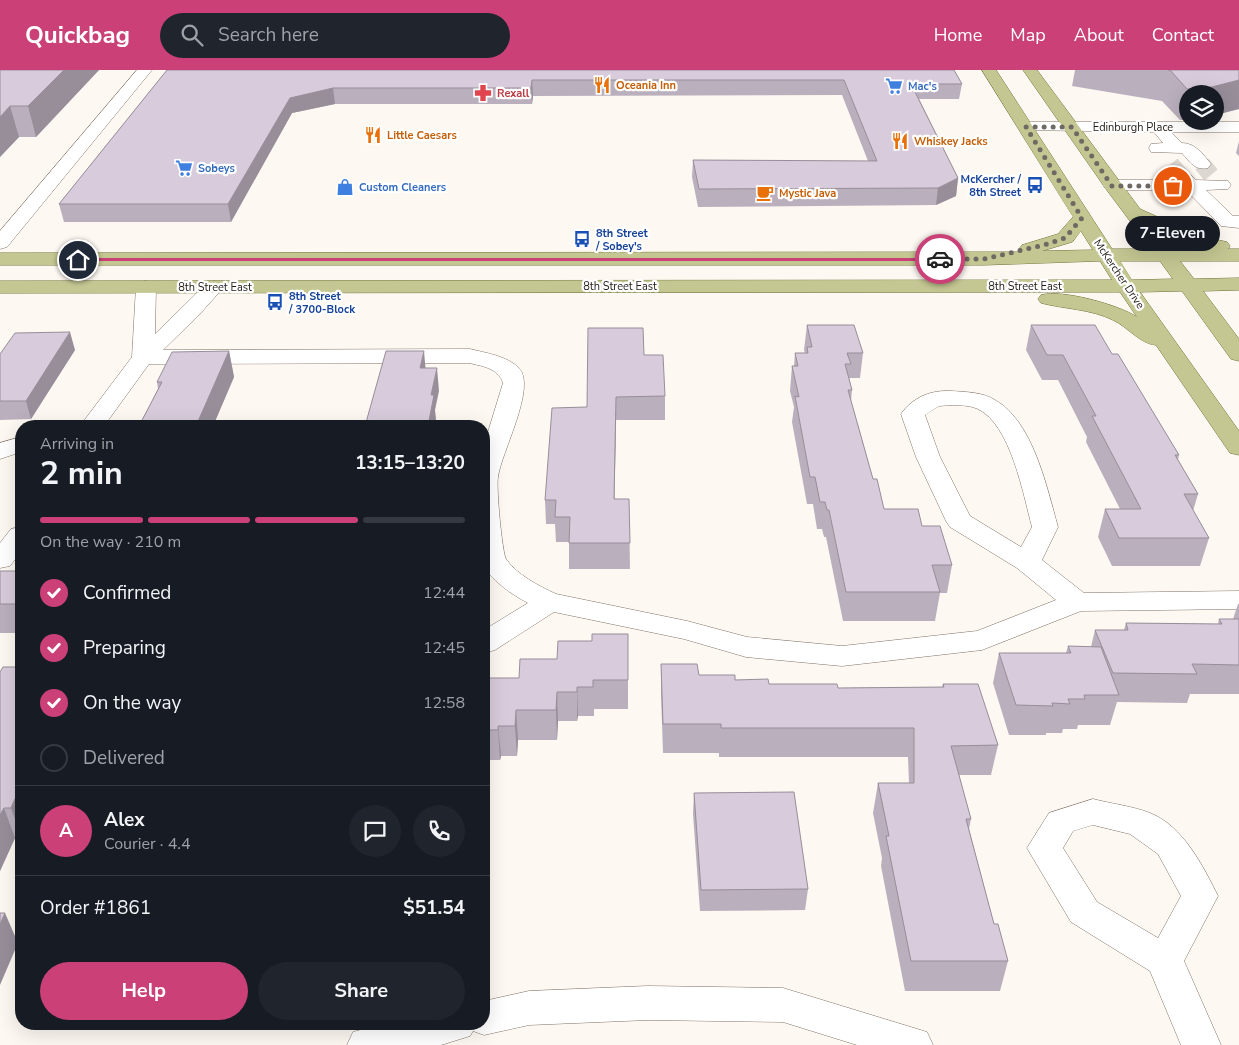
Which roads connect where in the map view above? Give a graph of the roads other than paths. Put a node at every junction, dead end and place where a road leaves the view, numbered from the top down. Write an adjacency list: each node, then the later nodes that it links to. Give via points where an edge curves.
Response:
1 (145, 70): 13 (street)
2 (989, 70): 4 (main road, McKercher Drive)
3 (1030, 70): 5 (main road)
4 (1026, 127): 5 (street, Edinburgh Place); 11 (main road, McKercher Drive)
5 (1072, 127): 6 (street, Edinburgh Place); 9 (main road)
6 (1158, 127): 7 (street, Edinburgh Place); 8 (street)
7 (1239, 127)
8 (1180, 168): 8 (street, via 1222,186 1187,148); 9 (street); 12 (street, via 1228,222)
9 (1112, 186): 10 (main road)
10 (1133, 212): 14 (main road, via 1194,240); 15 (main road)
11 (1082, 218): 17 (main road, McKercher Drive); 18 (main road, via 1065,238)
12 (1239, 222)
13 (0, 243)
14 (1239, 248)
15 (1166, 255): 16 (main road, 8th Street East); 17 (main road, 8th Street East); 21 (main road)
16 (1239, 255)
17 (1107, 256): 18 (main road, 8th Street East); 24 (main road, McKercher Drive)
18 (984, 259): 19 (main road, 8th Street East)
19 (0, 260)
20 (1239, 284): 21 (main road, 8th Street East)
21 (1189, 285): 24 (main road, 8th Street East); 28 (main road)
22 (0, 286): 25 (main road, 8th Street East)
23 (879, 286): 24 (main road, 8th Street East); 26 (main road, 8th Street East); 27 (main road, via 1065,300 1120,315)
24 (1126, 286): 27 (main road, McKercher Drive)
25 (146, 287): 26 (main road, 8th Street East); 29 (street)
26 (214, 287): 29 (street)
27 (1172, 350): 32 (main road, McKercher Drive)
28 (1239, 354)
29 (143, 357): 30 (street); 34 (street, via 425,355 470,356 498,364 512,373 514,383)
30 (96, 420)
31 (15, 446): 33 (street)
32 (1239, 448)
33 (0, 452)
34 (490, 462)
35 (15, 542): 37 (street)
36 (490, 555): 40 (street, via 500,570 527,591)
37 (0, 560)
38 (1027, 562): 38 (street, via 1045,527 1016,438 1004,419 986,403 943,398 925,402 913,414 928,457 959,521); 41 (street)
39 (1239, 600): 41 (street)
40 (549, 602): 41 (street, via 687,630 746,647 842,656 982,640); 42 (street)
41 (1077, 602)
42 (490, 639)
43 (1165, 961): 48 (street)
44 (490, 1017): 47 (street, via 529,1008 648,1003 783,1005)
45 (431, 1030): 46 (street)
46 (368, 1045)
47 (913, 1045)
48 (1201, 1045)

